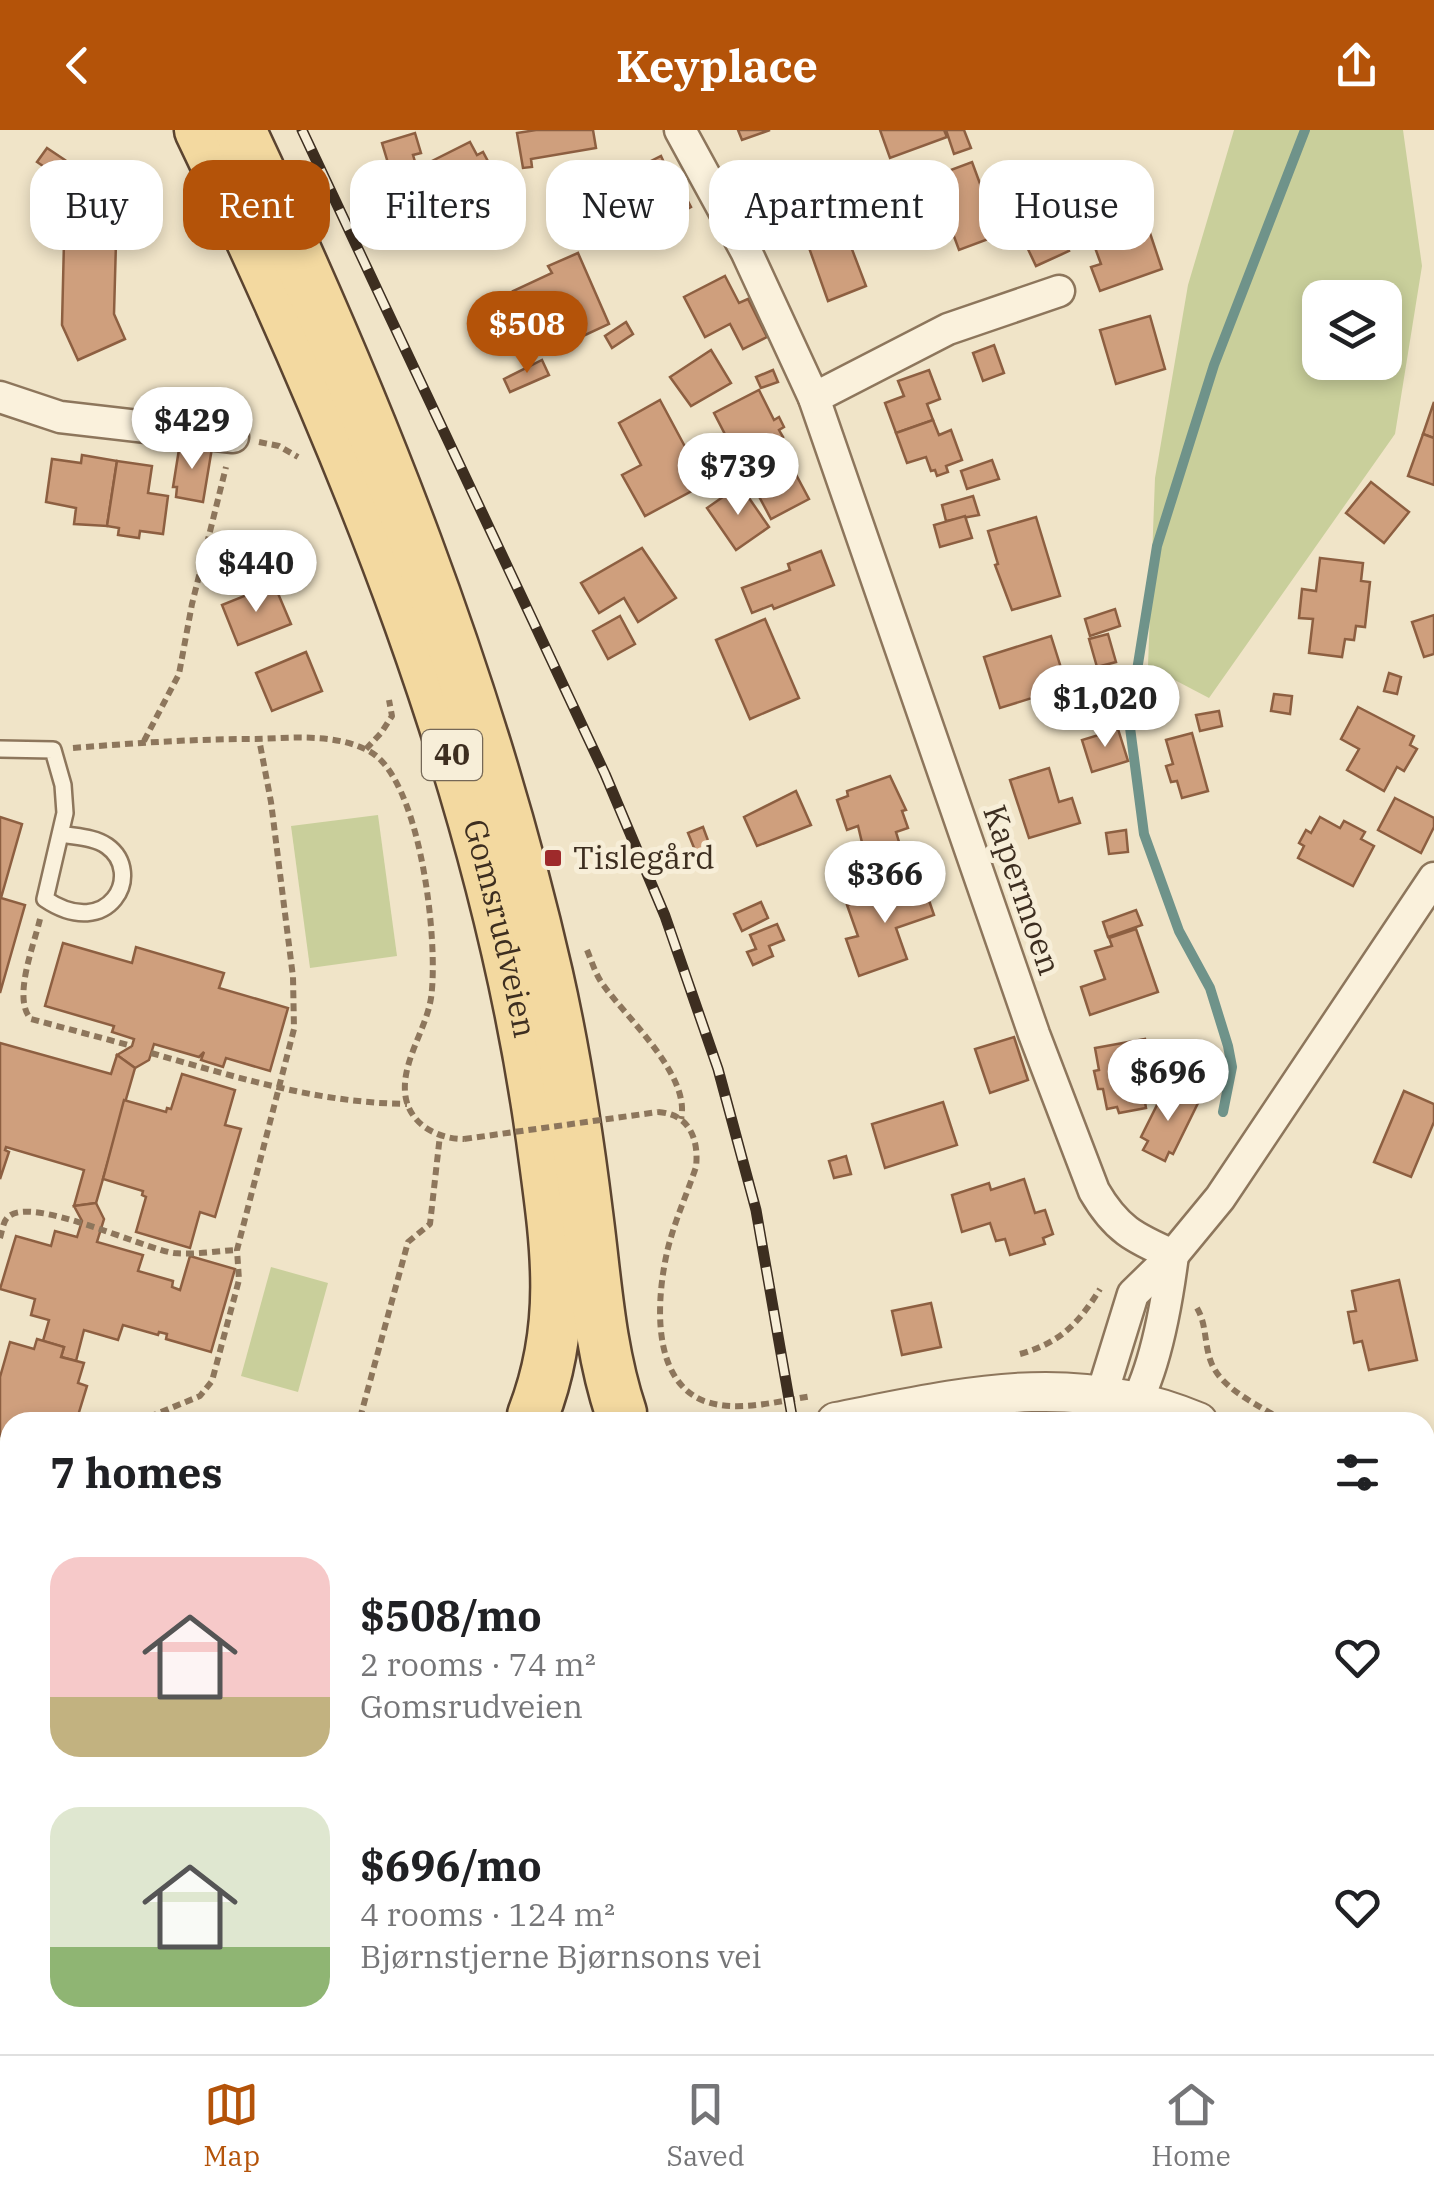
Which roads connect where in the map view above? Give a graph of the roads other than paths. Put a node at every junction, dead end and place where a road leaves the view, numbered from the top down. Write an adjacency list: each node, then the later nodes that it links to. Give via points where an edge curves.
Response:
1 (200, 130): 14 (main road, Gomsrudveien / 40, via 372,525 481,852 527,1051 557,1264 555,1342)
2 (240, 130): 17 (main road, Gomsrudveien / 40, via 383,458 489,752 562,1044 600,1333)
3 (680, 130): 6 (street, Kapermoen)
4 (1059, 292): 6 (street, via 948,330)
5 (0, 396): 7 (street, via 60,418)
6 (814, 398): 11 (street, Kapermoen, via 1078,1154 1114,1222)
7 (233, 437)
8 (0, 749): 9 (lane, via 53,750 65,798)
9 (60, 834): 9 (lane, via 112,849 120,864 111,904 78,914 44,898)
10 (1434, 878): 11 (street, via 1220,1198)
11 (1173, 1255): 13 (street, via 1133,1294)
12 (828, 1408): 13 (street, via 1071,1390)
13 (1117, 1410)
14 (530, 1412)
15 (541, 1412): 16 (main road, 40, via 586,1402)
16 (612, 1412)
17 (626, 1412)

